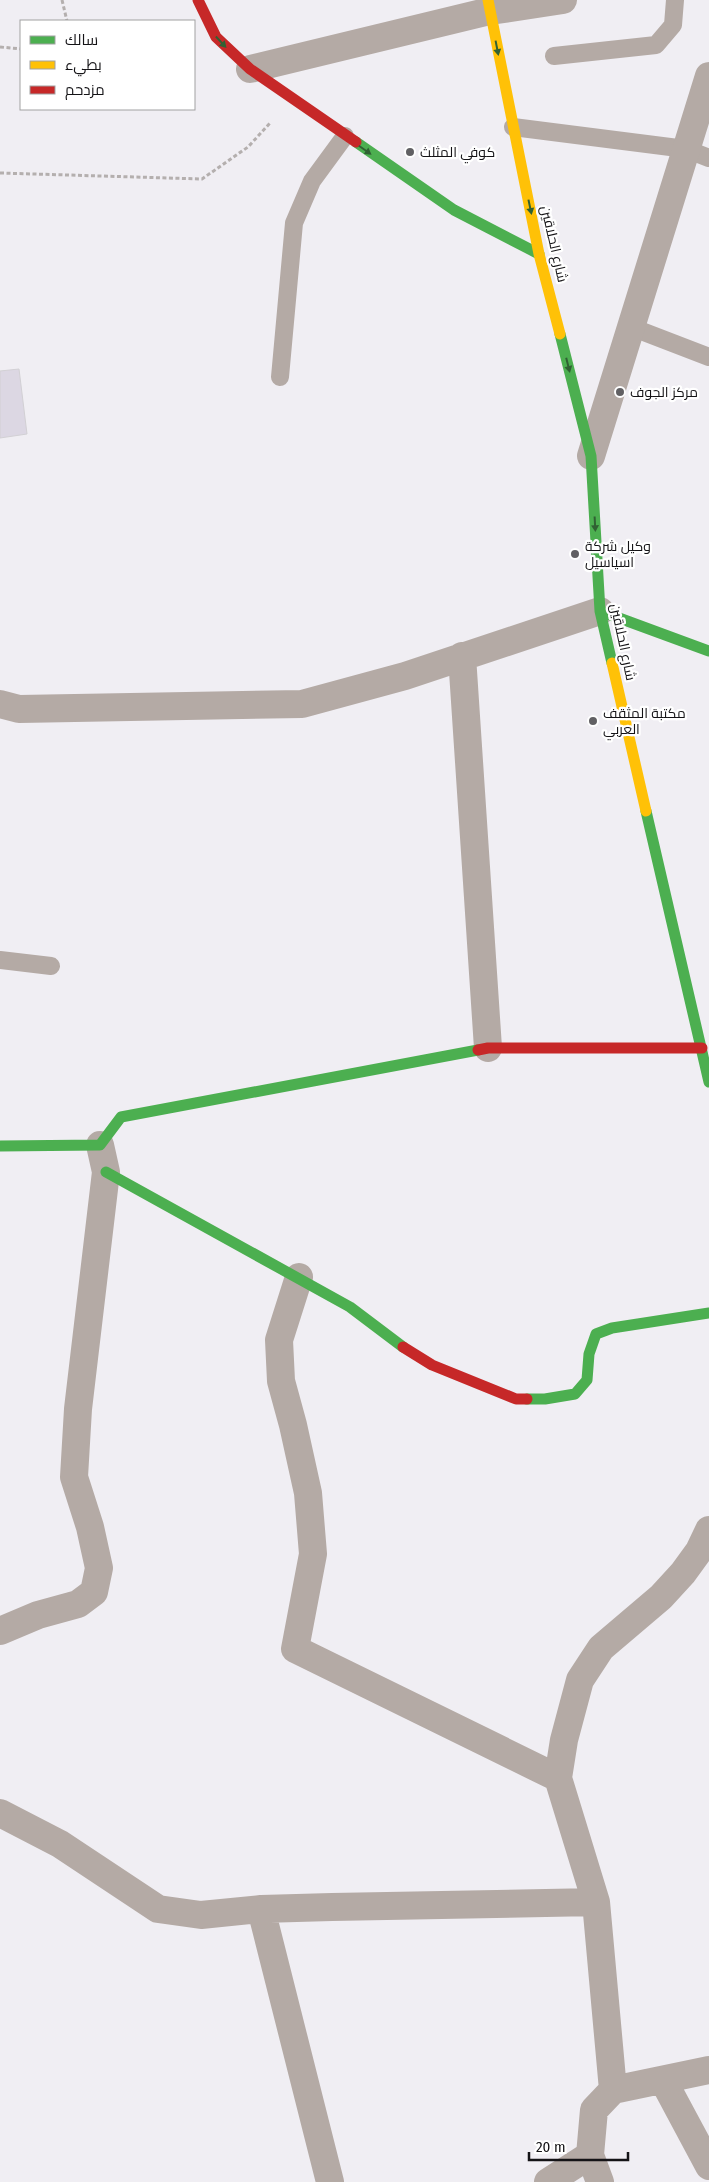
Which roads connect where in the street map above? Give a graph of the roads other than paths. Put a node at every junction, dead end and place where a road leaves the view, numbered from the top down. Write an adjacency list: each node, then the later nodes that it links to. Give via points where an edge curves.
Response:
1 (198, 0): 6 (street, one-way to 6, via 216,37)
2 (563, 0): 4 (street)
3 (675, 0): 5 (lane, via 673,25 656,46)
4 (489, 5): 6 (street); 8 (street, شارع الحلاقين, one-way to 8)
5 (554, 56)
6 (250, 69): 9 (street)
7 (709, 76): 10 (street)
8 (513, 127): 10 (lane); 11 (street, شارع الحلاقين, one-way to 11)
9 (345, 136): 11 (street, one-way to 11, via 454,210); 14 (lane, via 312,181 294,223)
10 (698, 154): 12 (street)
11 (539, 254): 15 (street, شارع الحلاقين, one-way to 15)
12 (631, 327): 13 (lane); 15 (street)
13 (709, 357)
14 (280, 377)
15 (591, 456): 16 (street, شارع الحلاقين, one-way to 16)
16 (600, 610): 17 (street); 18 (street); 23 (street, شارع الحلاقين)
17 (709, 651)
18 (462, 656): 19 (street, via 302,704 19,709); 22 (street)
19 (0, 704)
20 (0, 960): 21 (lane)
21 (51, 966)
22 (488, 1048): 23 (street); 25 (street, via 121,1117)
23 (702, 1048): 24 (street, شارع الحلاقين)
24 (709, 1082)
25 (100, 1145): 26 (street); 27 (street)
26 (0, 1146)
27 (106, 1172): 28 (street); 31 (street, via 78,1409 74,1477 99,1568 94,1592 78,1604)
28 (299, 1277): 29 (street, via 350,1307 432,1365 516,1399 575,1394 587,1380 589,1354 596,1334 612,1328); 32 (street, via 279,1340 281,1381 308,1493 313,1554 295,1649)
29 (709, 1312)
30 (709, 1530): 32 (street, via 700,1551 683,1573 661,1597 602,1648 580,1680)
31 (0, 1631)
32 (558, 1778): 34 (street)
33 (0, 1813): 35 (street, via 60,1844 158,1909 201,1915)
34 (596, 1902): 35 (street); 38 (street)
35 (261, 1909): 41 (street)
36 (709, 2070): 37 (street)
37 (664, 2080): 38 (street); 40 (street)
38 (613, 2090): 39 (street, via 594,2110)
39 (590, 2155): 42 (street); 43 (street)
40 (709, 2166)
41 (330, 2182)
42 (548, 2182)
43 (600, 2182)

